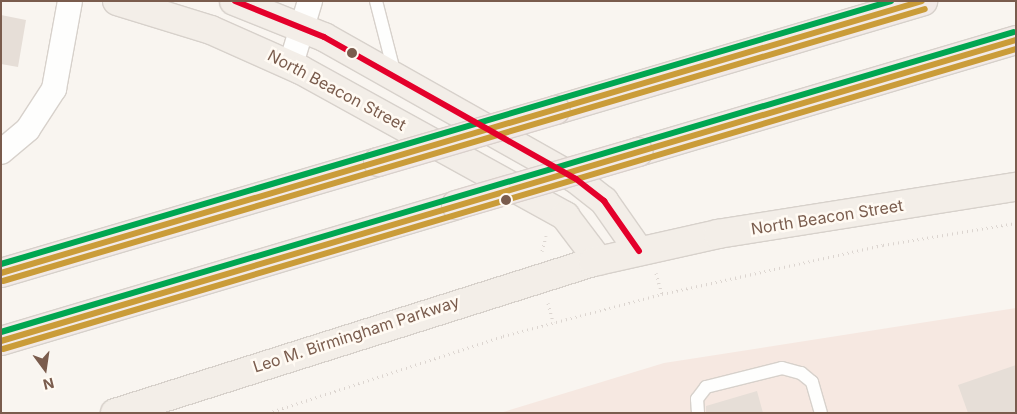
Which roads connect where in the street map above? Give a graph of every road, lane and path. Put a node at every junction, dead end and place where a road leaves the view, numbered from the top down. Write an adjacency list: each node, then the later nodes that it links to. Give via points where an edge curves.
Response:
1 (70, 1): 10 (street, via 54,89 28,129)
2 (117, 1): 8 (main road, North Beacon Street, via 211,30)
3 (234, 1): 6 (main road)
4 (376, 1): 9 (lane)
5 (923, 1): 17 (highway, bridge)
6 (306, 14): 8 (street); 9 (main road)
7 (1016, 40): 21 (highway, bridge)
8 (291, 64): 16 (main road, North Beacon Street, via 565,216)
9 (395, 77): 15 (main road, via 582,182 604,201)
10 (1, 152)
11 (1016, 187): 15 (main road, North Beacon Street)
12 (1016, 223): 18 (path, via 883,245)
13 (544, 230): 14 (path, via 546,243)
14 (536, 255)
15 (647, 258): 16 (main road, North Beacon Street); 18 (path)
16 (599, 261): 22 (main road, Leo M. Birmingham Parkway, via 485,293)
17 (1, 273)
18 (662, 294): 20 (path)
19 (548, 299): 20 (path)
20 (553, 322): 23 (path)
21 (1, 341)
22 (115, 413)
23 (268, 413)
24 (698, 413): 25 (lane, via 696,399 706,387 782,368 801,373 812,382)
25 (821, 413)

